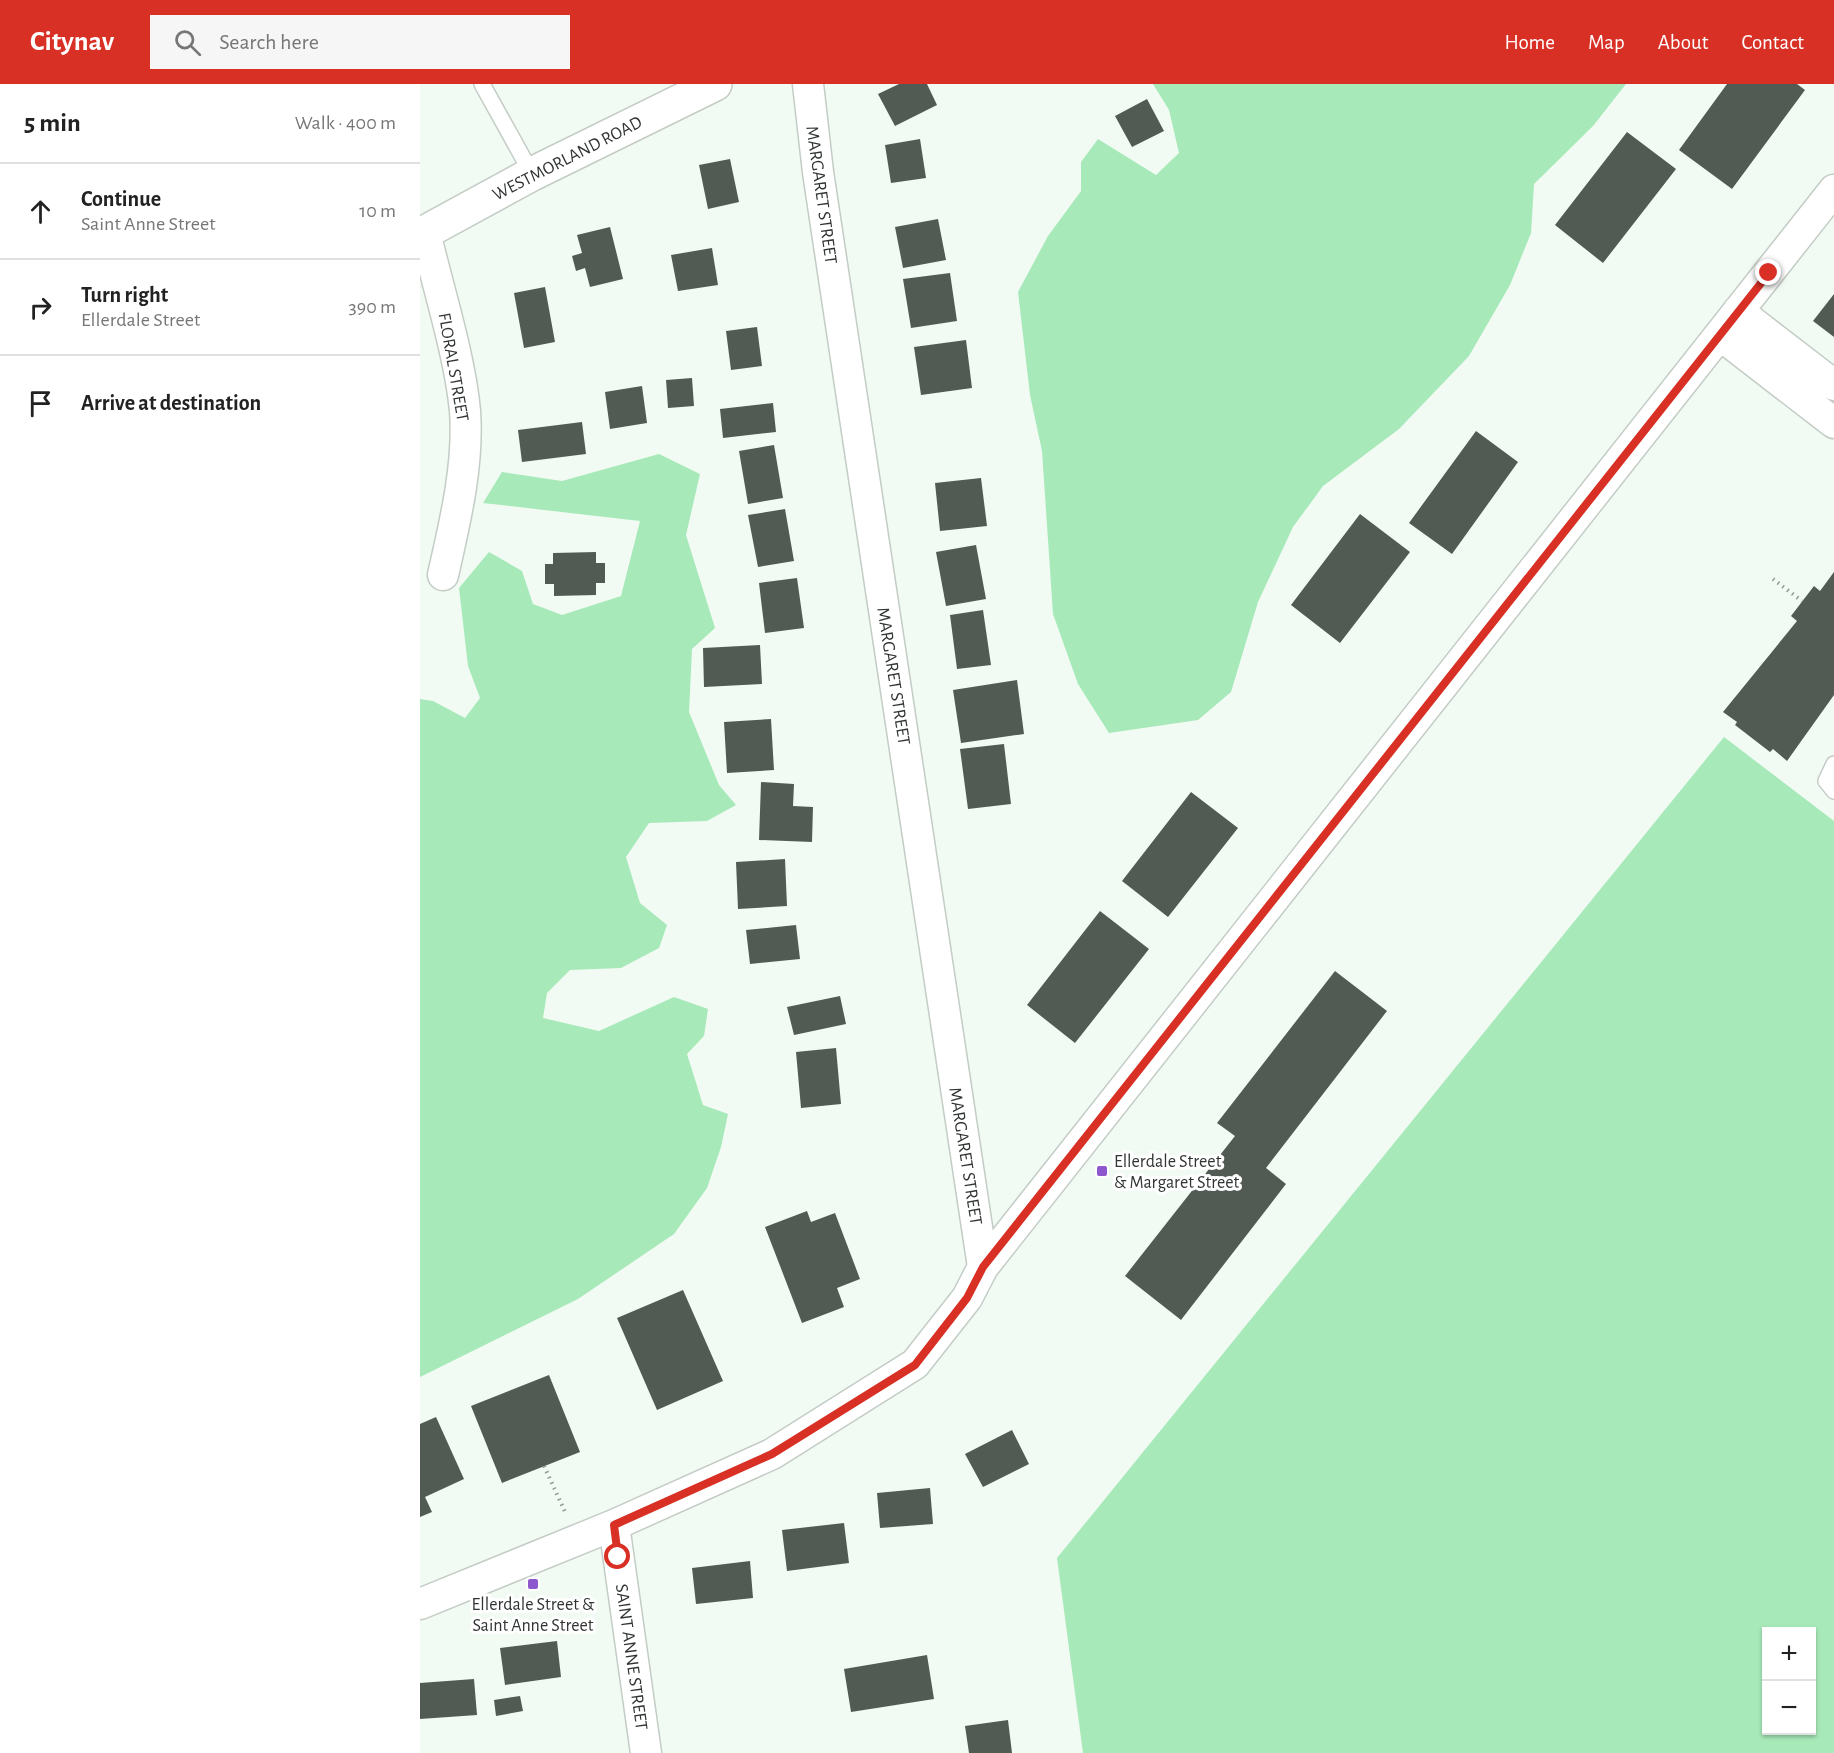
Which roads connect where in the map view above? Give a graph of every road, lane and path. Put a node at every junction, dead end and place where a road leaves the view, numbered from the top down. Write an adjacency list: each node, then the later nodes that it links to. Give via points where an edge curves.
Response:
1 (482, 84): 4 (lane)
2 (715, 84): 4 (street, WESTMORLAND ROAD)
3 (808, 84): 16 (street, MARGARET STREET)
4 (532, 174): 6 (street, WESTMORLAND ROAD)
5 (1834, 190): 7 (street)
6 (423, 234): 11 (street, FLORAL STREET, via 465,412 459,496)
7 (1738, 311): 8 (street); 9 (street)
8 (1720, 335): 10 (street); 16 (street)
9 (1834, 385)
10 (1834, 423)
11 (443, 575)
12 (1773, 579): 13 (path)
13 (1802, 601)
14 (1834, 764): 15 (lane, via 1826,781)
15 (1834, 791)
16 (983, 1267): 18 (street, via 967,1298 915,1365 772,1454)
17 (544, 1466): 19 (path)
18 (614, 1525): 19 (street); 21 (street, SAINT ANNE STREET)
19 (579, 1539): 20 (street)
20 (420, 1604)
21 (646, 1753)

